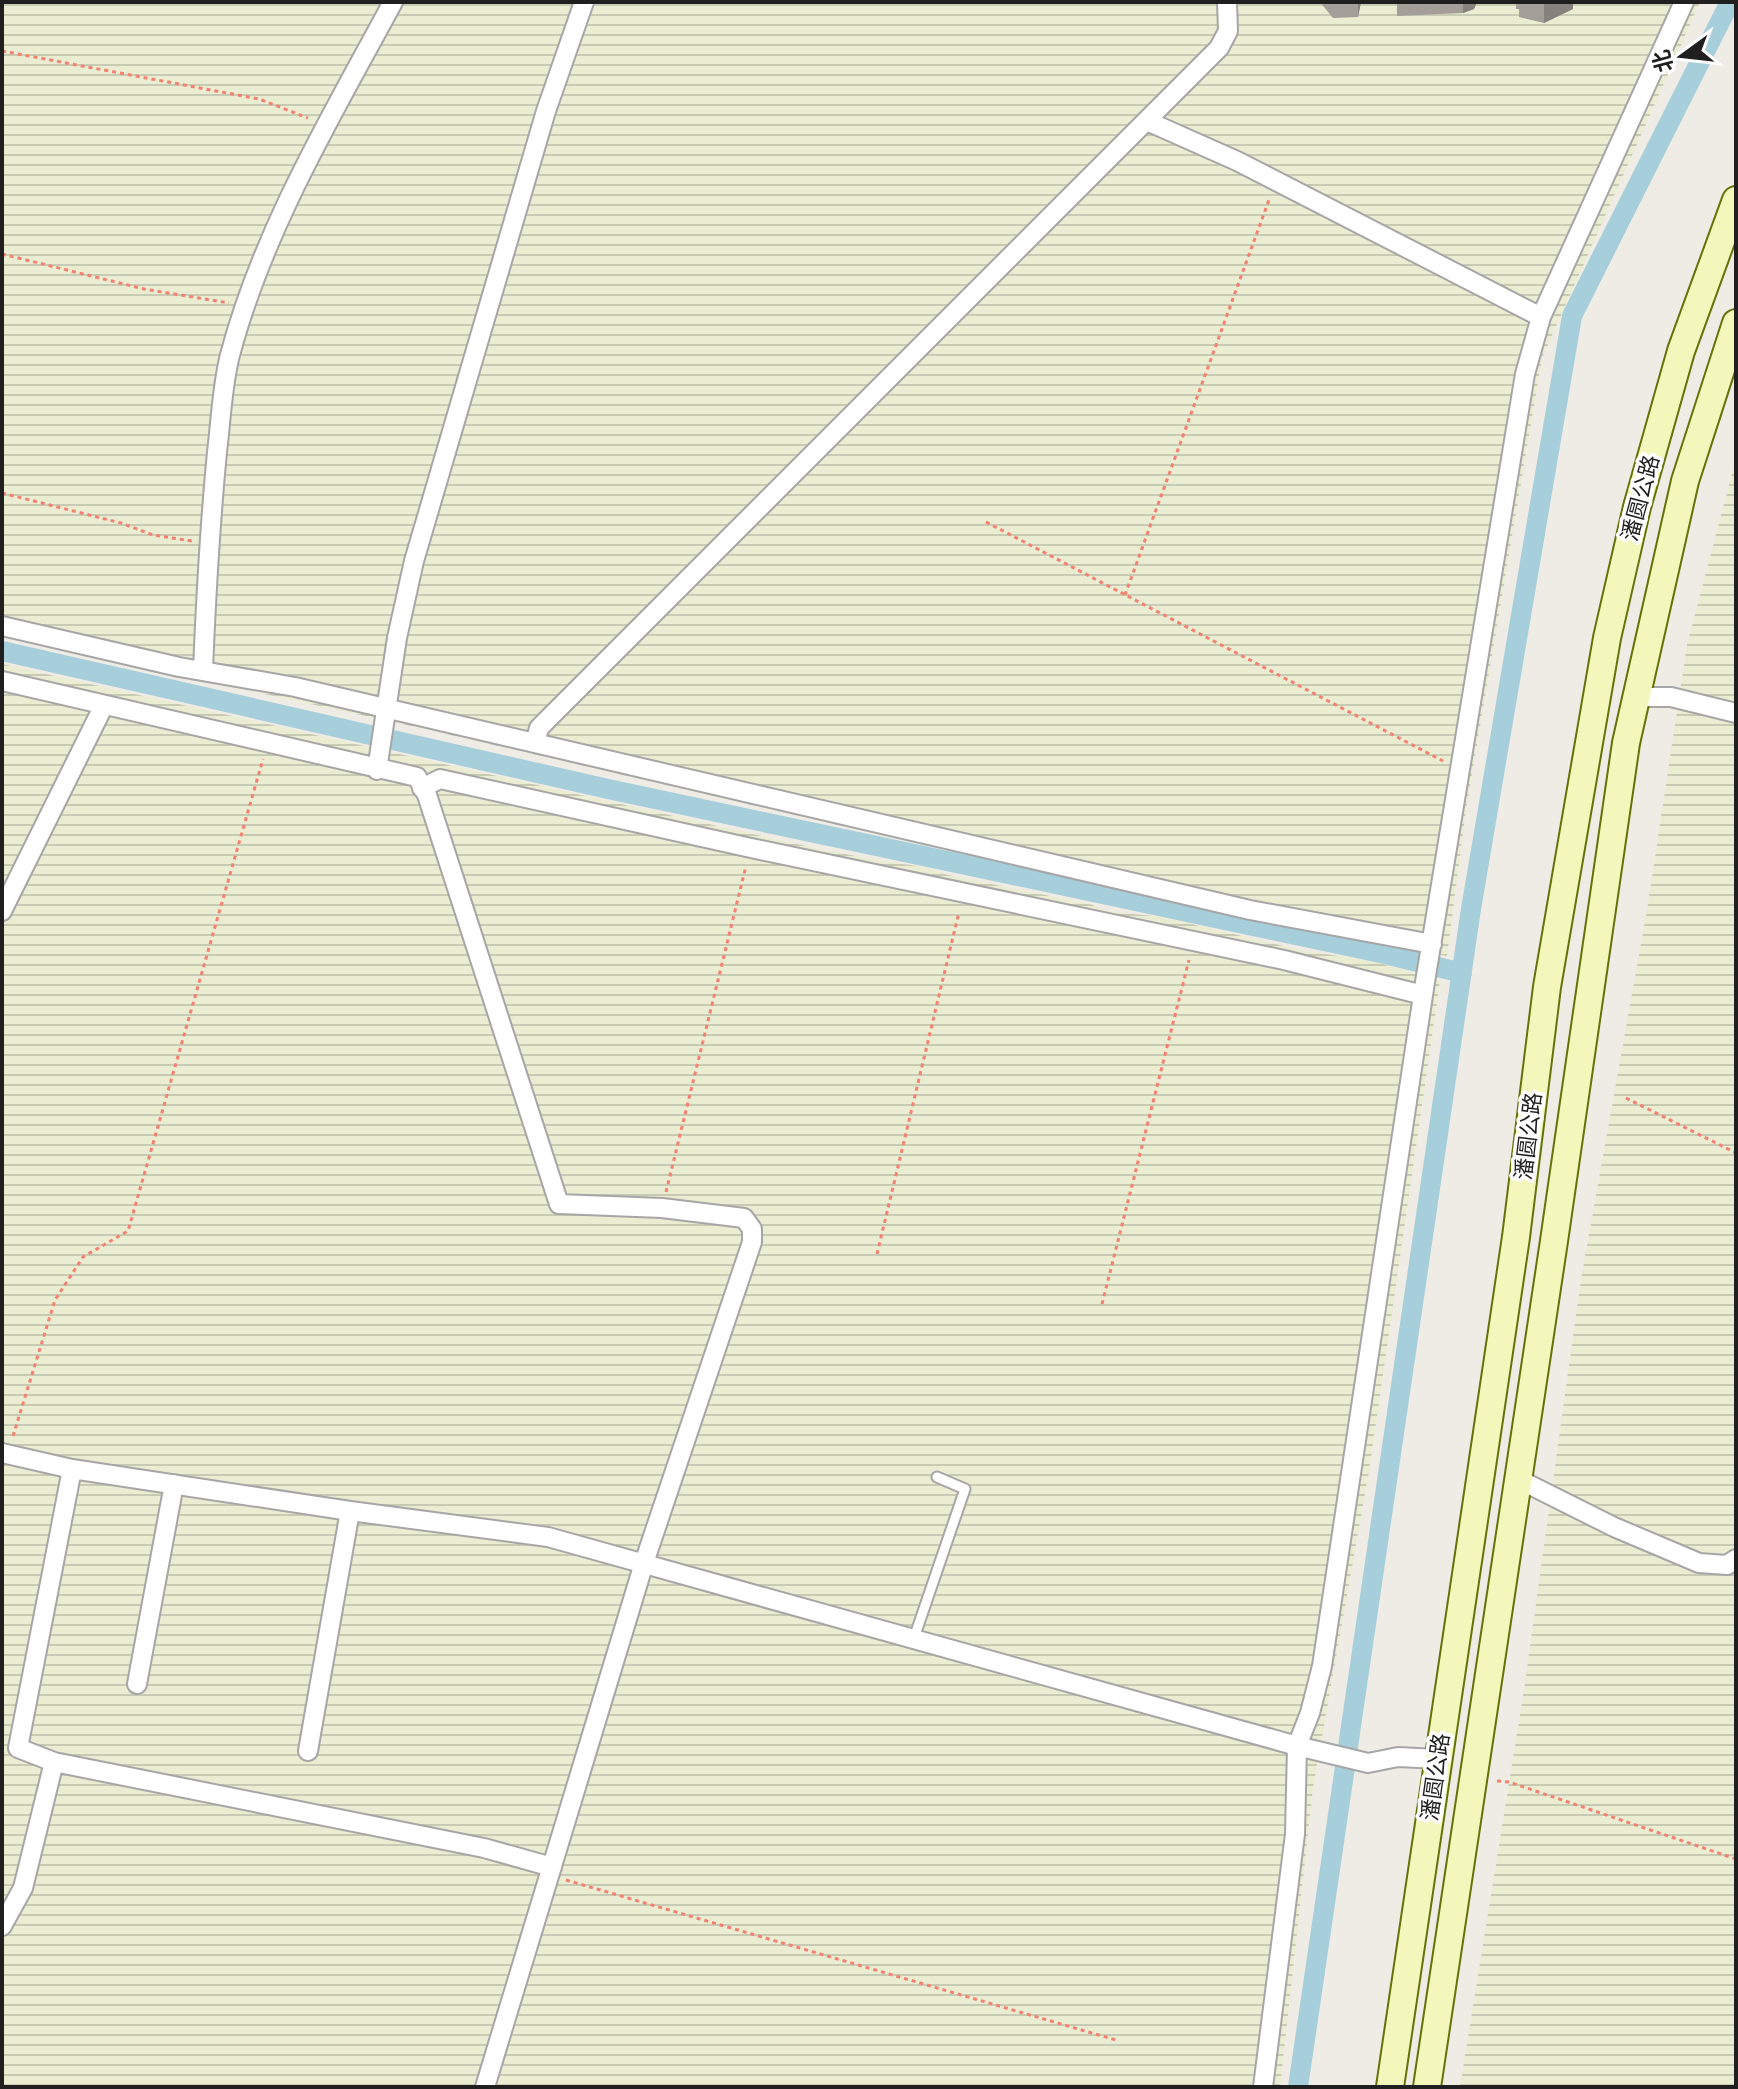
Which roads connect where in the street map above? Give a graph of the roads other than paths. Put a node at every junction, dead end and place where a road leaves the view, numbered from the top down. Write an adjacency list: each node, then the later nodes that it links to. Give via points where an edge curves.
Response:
1 (393, 2): 10 (street, via 270,241 229,359 208,543)
2 (584, 2): 14 (street, via 546,111 414,561)
3 (1227, 2): 5 (street, via 1228,31 1219,48)
4 (1684, 2): 7 (street)
5 (1147, 121): 7 (street); 16 (street, via 550,716)
6 (1736, 200): 35 (main road, 潘圆公路, via 1681,351 1607,638 1547,987 1516,1237)
7 (1541, 317): 20 (street, via 1525,374)
8 (1736, 323): 12 (main road, 潘圆公路, via 1685,481)
9 (2, 626): 10 (street)
10 (203, 670): 14 (street, via 295,687)
11 (2, 681): 13 (street)
12 (1635, 697): 15 (street, via 1671,697); 25 (main road, 潘圆公路)
13 (104, 705): 17 (street); 19 (street)
14 (385, 712): 16 (street); 17 (street)
15 (1736, 713)
16 (535, 743): 20 (street)
17 (378, 764): 18 (street, via 417,777)
18 (422, 788): 21 (street, via 440,779); 29 (street, via 559,1204 744,1218 752,1229)
19 (2, 911)
20 (1431, 948): 21 (street)
21 (1424, 988): 33 (street, via 1322,1666)
22 (4, 1454): 23 (street)
23 (72, 1469): 26 (street); 32 (street)
24 (937, 1477): 30 (lane, via 965,1489)
25 (1518, 1479): 28 (street, via 1699,1563 1727,1565); 42 (main road, 潘圆公路)
26 (174, 1484): 27 (street); 31 (street)
27 (350, 1511): 29 (street, via 548,1537); 34 (street)
28 (1736, 1559)
29 (644, 1563): 30 (street); 37 (street)
30 (914, 1638): 33 (street)
31 (137, 1684)
32 (10, 1746): 36 (street)
33 (1304, 1747): 35 (street, via 1368,1763 1398,1757); 40 (street)
34 (308, 1751)
35 (1438, 1759): 41 (main road, 潘圆公路)
36 (54, 1762): 37 (street, via 484,1848); 38 (street, via 23,1888)
37 (551, 1871): 39 (street)
38 (2, 1926)
39 (485, 2087)
40 (1263, 2087)
41 (1390, 2087)
42 (1427, 2087)

